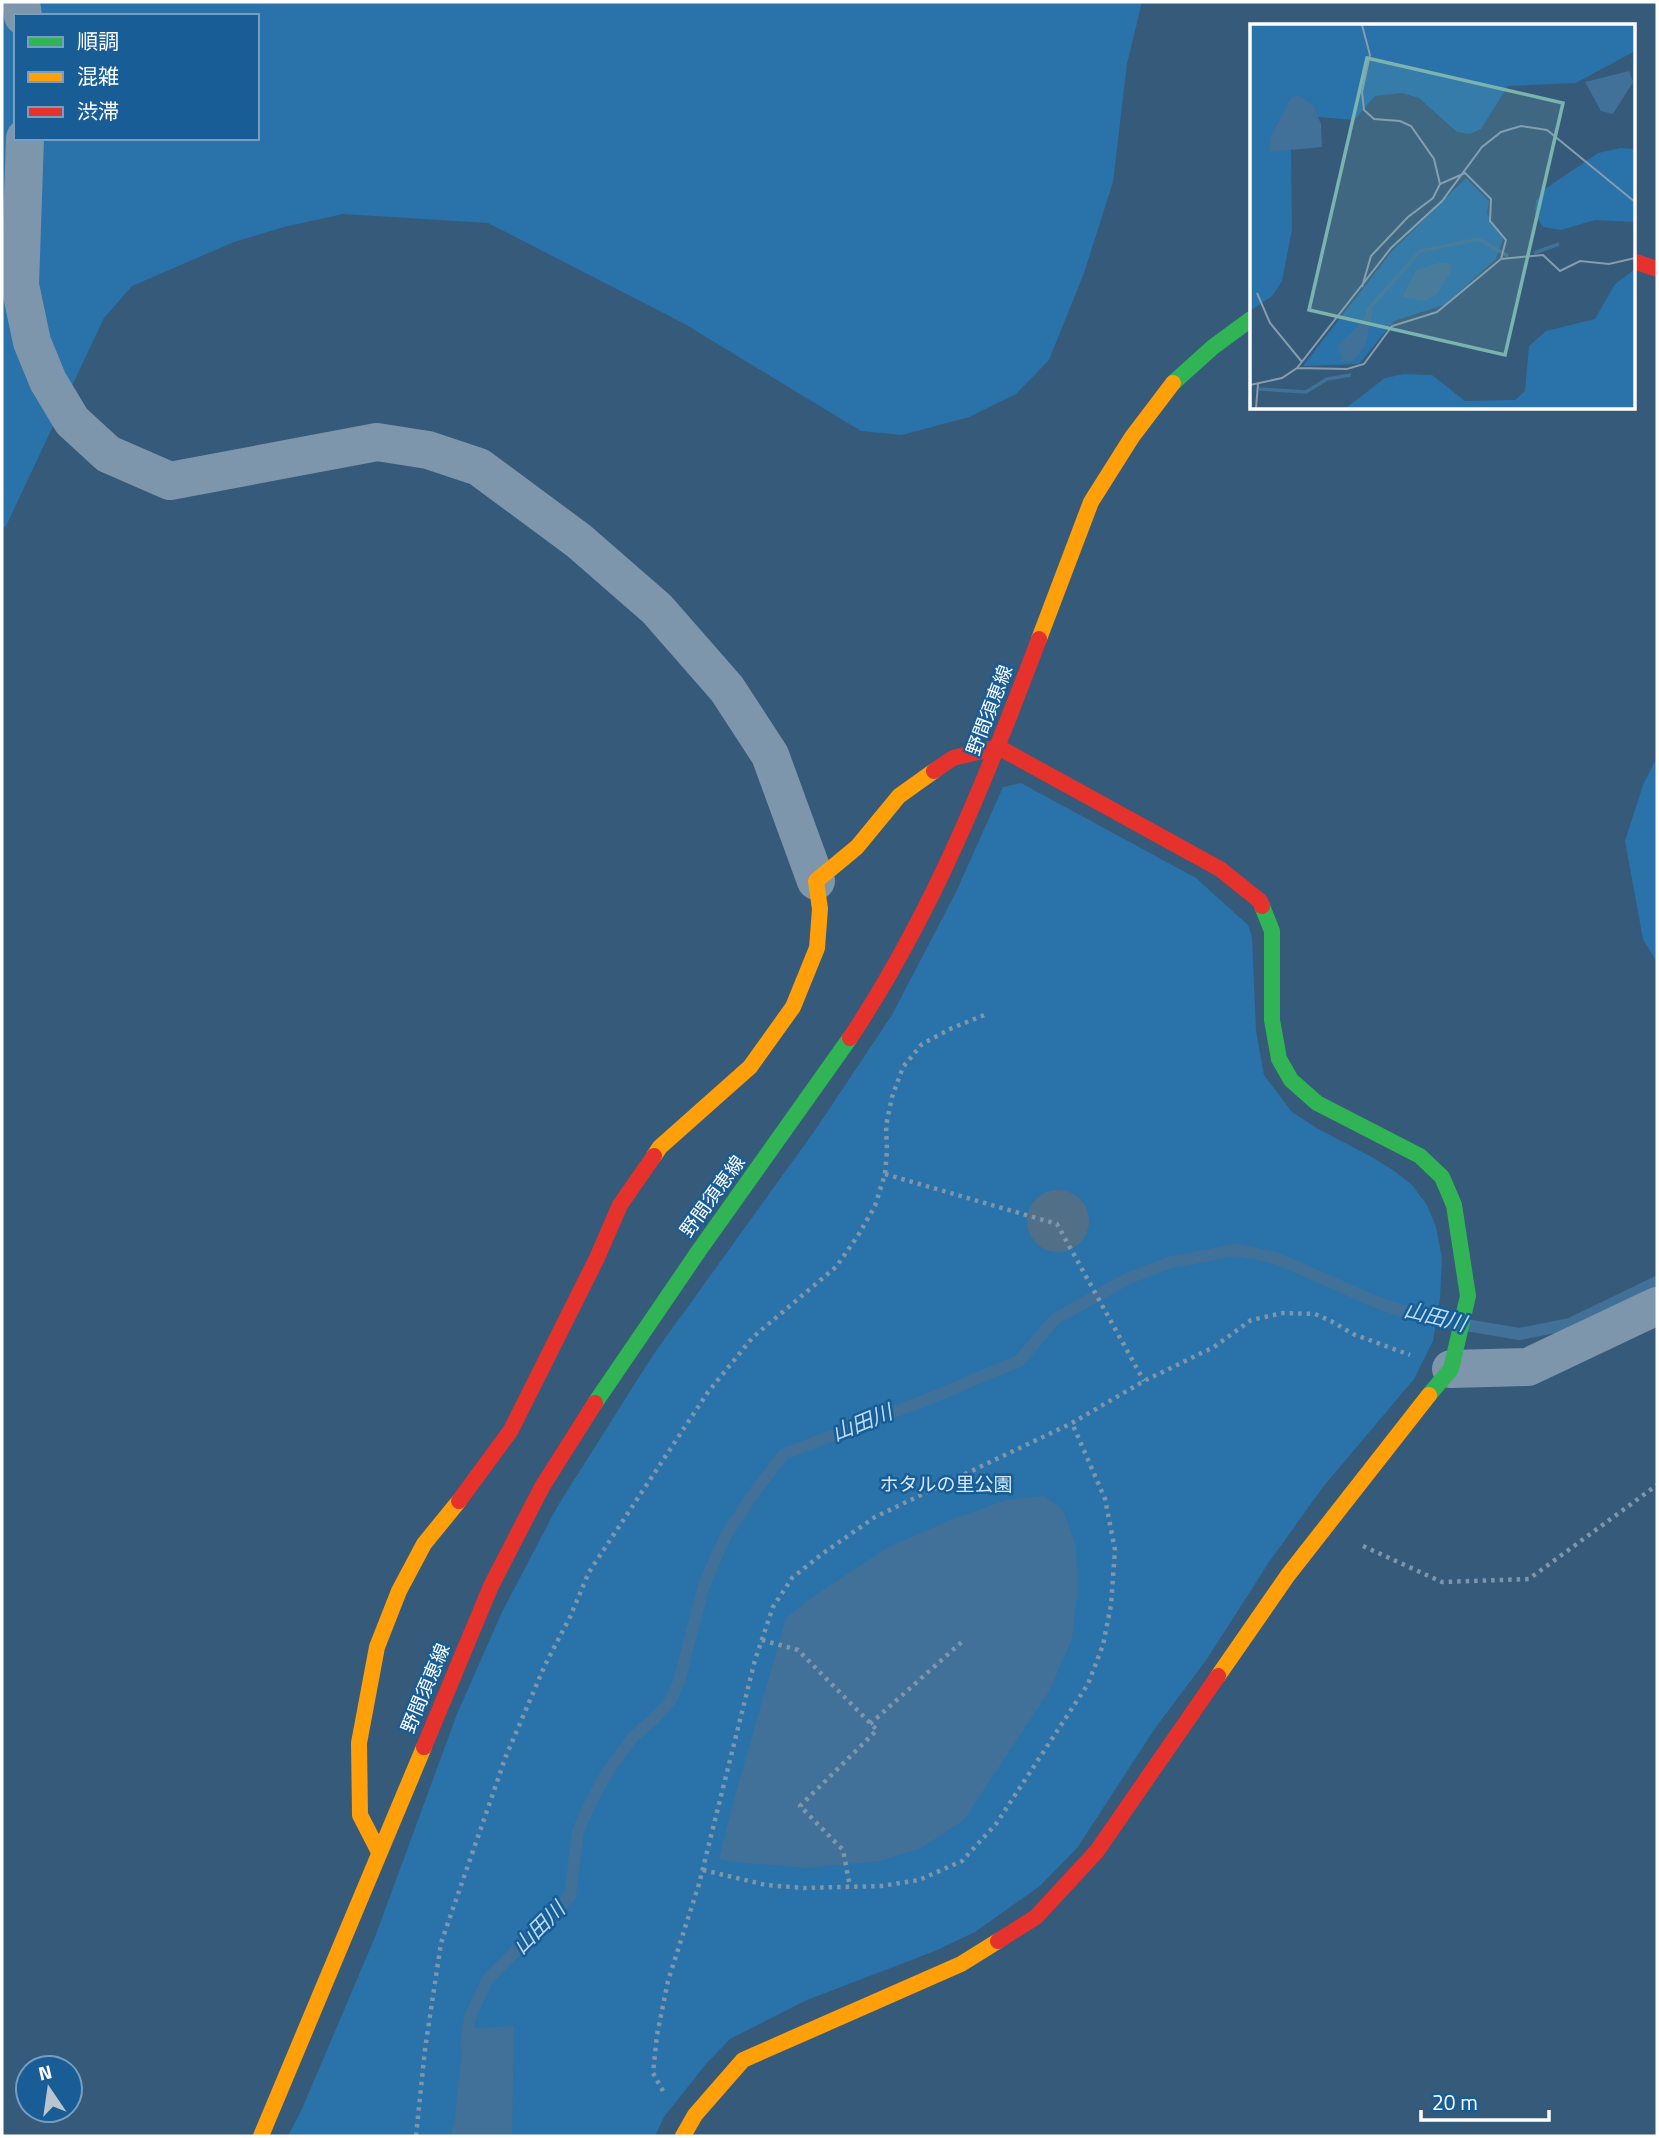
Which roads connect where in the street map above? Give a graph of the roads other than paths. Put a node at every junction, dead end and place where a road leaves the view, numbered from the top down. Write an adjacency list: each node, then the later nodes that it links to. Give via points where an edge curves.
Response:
1 (25, 140): 6 (street, via 20,285 32,342 72,421 108,454 170,481 377,442 428,450 479,467 579,541 657,608 727,690 770,755)
2 (1634, 261): 3 (street)
3 (1657, 270)
4 (1250, 320): 5 (street, 野間須恵線, via 1169,387 1091,502)
5 (998, 747): 6 (street, via 953,758 899,796 857,846); 8 (street, via 1220,869 1260,901 1272,931 1276,1046 1291,1080 1317,1104 1420,1156 1442,1177 1454,1205 1468,1296); 9 (street, 野間須恵線, via 950,859 868,1011 609,1381 542,1487 491,1586)
6 (816, 881): 9 (street, via 820,909 817,948 793,1007 750,1067 660,1147 620,1205 511,1430 424,1544 399,1591 377,1647 359,1743 360,1815)
7 (1657, 1306): 8 (street, via 1528,1367)
8 (1451, 1369): 11 (street, via 1280,1587 1097,1851 1036,1917 961,1964 743,2060)
9 (379, 1852): 10 (street, 野間須恵線)
10 (261, 2136)
11 (682, 2136)

